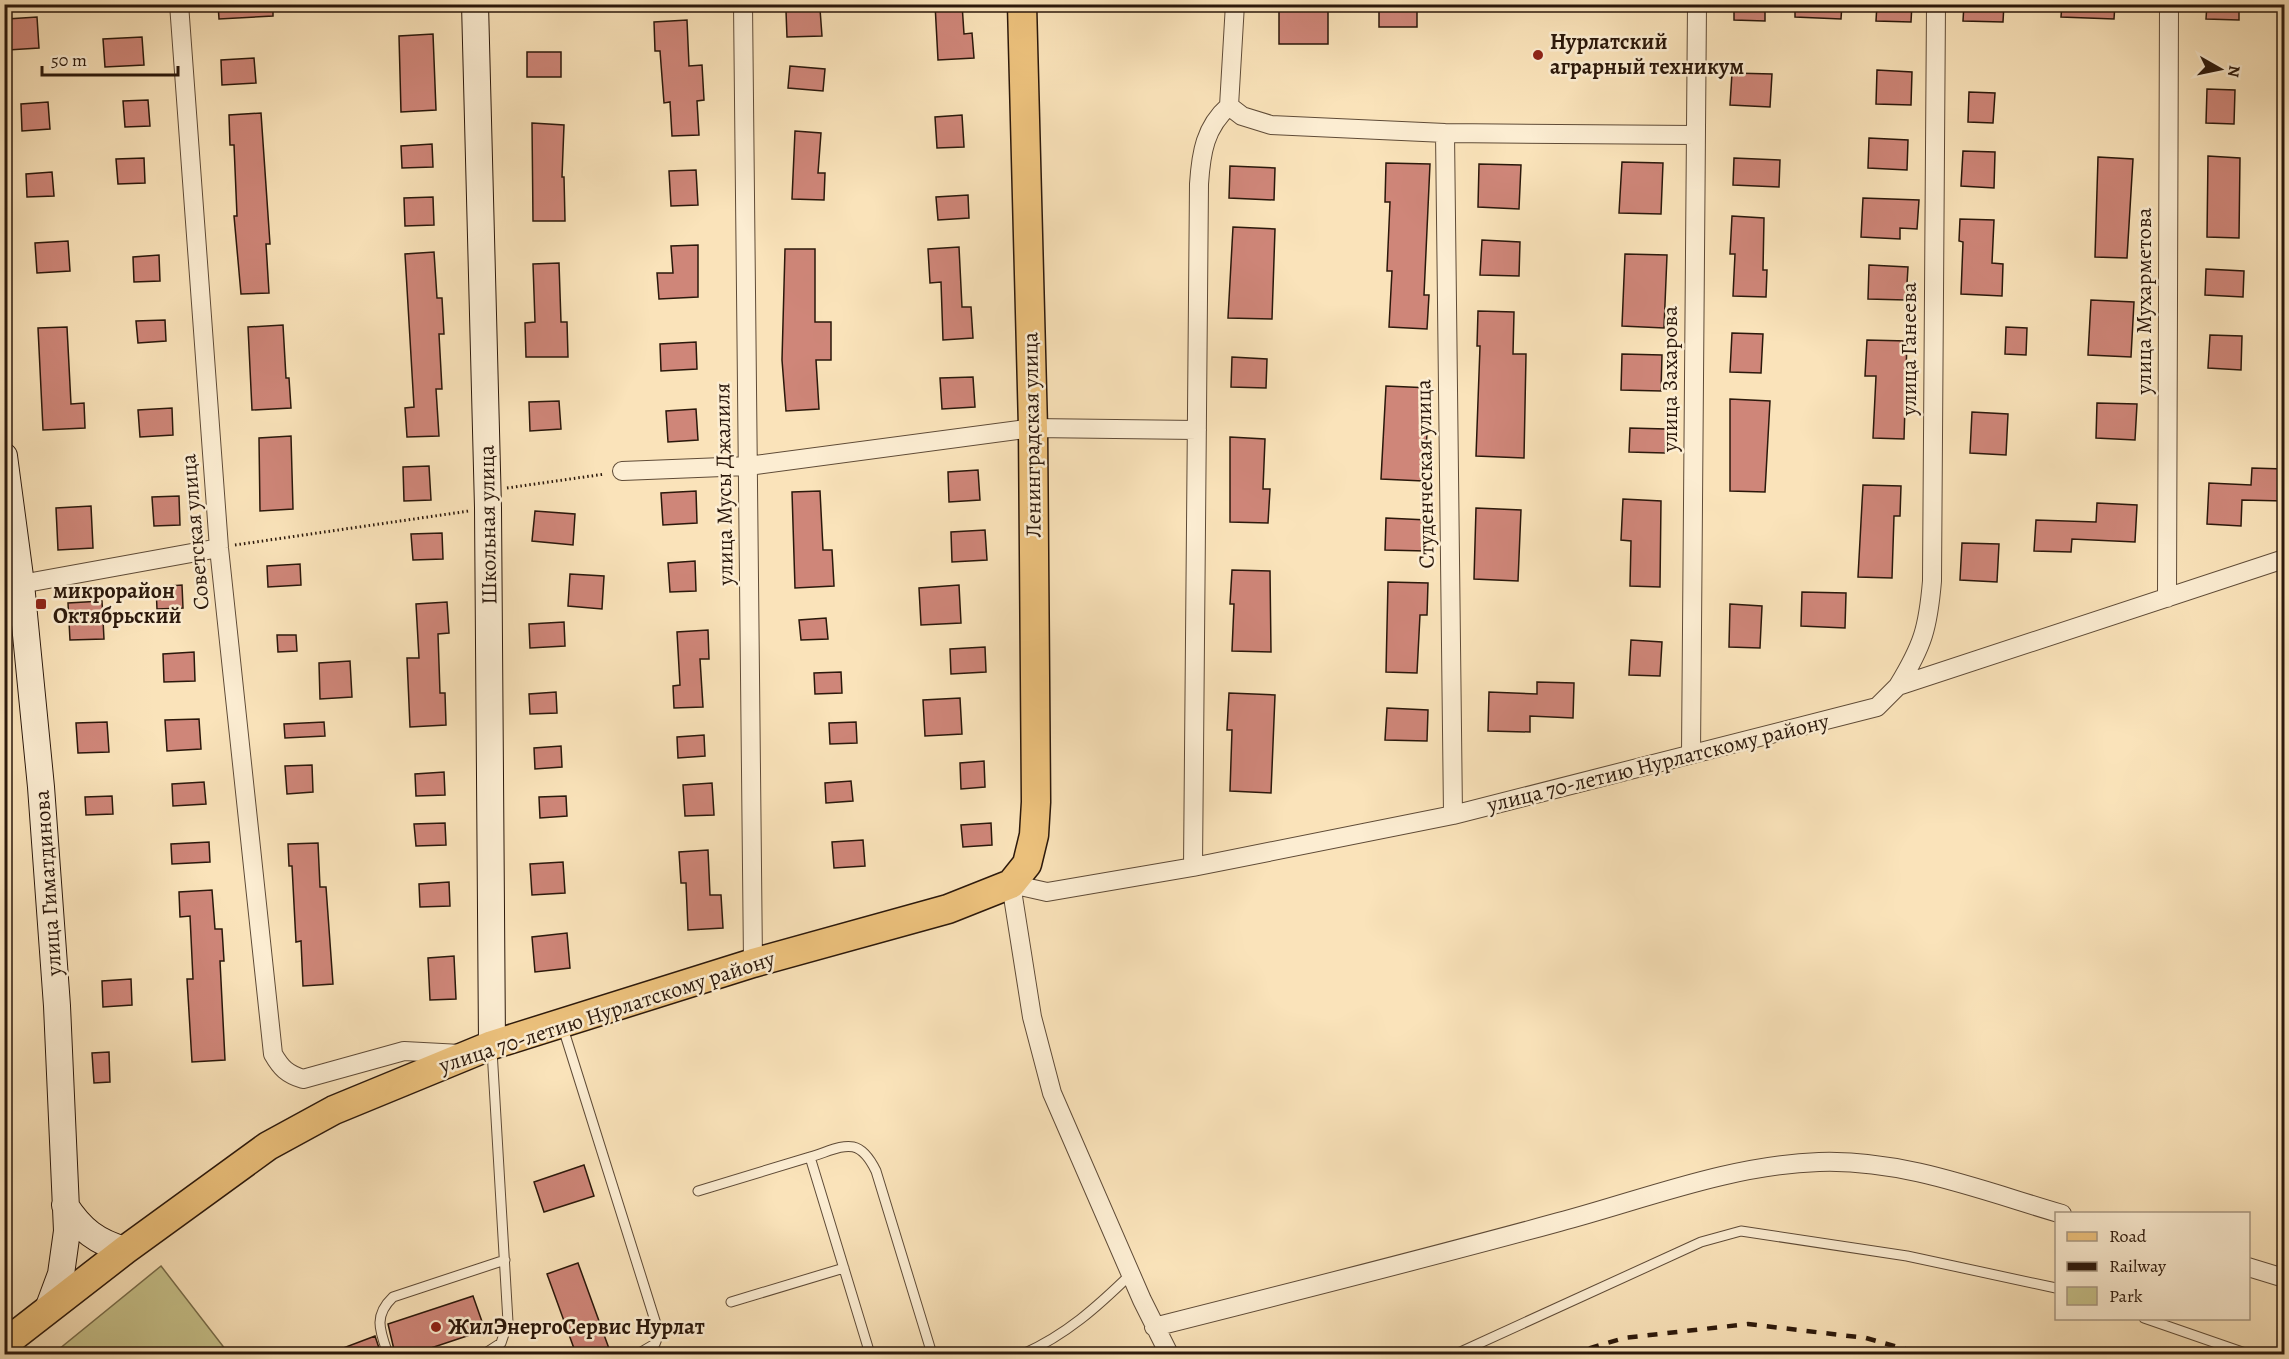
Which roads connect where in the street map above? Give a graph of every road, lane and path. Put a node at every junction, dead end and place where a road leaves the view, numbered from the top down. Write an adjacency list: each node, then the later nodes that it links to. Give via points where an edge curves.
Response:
1 (178, 4): 18 (street, Советская улица)
2 (475, 4): 17 (street, Школьная улица)
3 (743, 4): 15 (street, улица Мусы Джалиля)
4 (1022, 4): 12 (main road, Ленинградская улица)
5 (1235, 4): 9 (street)
6 (1697, 4): 11 (street, улица Захарова)
7 (1936, 4): 22 (street, улица Ганеева, via 1932,581 1929,622 1923,641)
8 (2169, 4): 21 (street, улица Мухарметова)
9 (1229, 106): 10 (street, via 1242,116 1271,125); 13 (street, via 1215,118 1200,164)
10 (1445, 133): 11 (street); 24 (street, Студенческая улица)
11 (1696, 135): 23 (street, улица Захарова)
12 (1033, 428): 13 (street); 15 (street); 26 (main road, Ленинградская улица, via 1036,802 1034,835)
13 (1197, 430): 25 (street)
14 (4, 456): 20 (street, улица Гиматдинова)
15 (748, 466): 16 (street); 27 (street, улица Мусы Джалиля)
16 (622, 471): 17 (path)
17 (488, 500): 18 (path); 29 (street, Школьная улица)
18 (219, 548): 20 (street); 29 (street, Советская улица, via 273,1053 280,1067 303,1079 404,1051)
19 (2284, 559): 21 (street, улица 70-летию Нурлатскому району)
20 (21, 584): 32 (street, улица Гиматдинова, via 56,995)
21 (2167, 598): 22 (street, улица 70-летию Нурлатскому району)
22 (1898, 686): 23 (street, улица 70-летию Нурлатскому району, via 1877,707)
23 (1691, 754): 24 (street, улица 70-летию Нурлатскому району)
24 (1453, 815): 25 (street, улица 70-летию Нурлатскому району)
25 (1193, 867): 26 (street, улица 70-летию Нурлатскому району, via 1047,892)
26 (1019, 874): 27 (main road, улица 70-летию Нурлатскому району, via 948,909); 38 (street, via 1032,1017 1052,1093)
27 (753, 963): 28 (main road, улица 70-летию Нурлатскому району)
28 (562, 1023): 29 (main road, улица 70-летию Нурлатскому району); 49 (lane, via 657,1327 655,1344)
29 (480, 1050): 34 (main road, улица 70-летию Нурлатскому району, via 334,1110 268,1146); 35 (lane)
30 (810, 1157): 31 (lane); 36 (lane); 51 (lane, via 846,1146 868,1154)
31 (698, 1191)
32 (65, 1205): 34 (street, via 90,1235); 42 (street, улица Гиматдинова, via 65,1252)
33 (2055, 1212): 44 (street, via 1915,1171 1874,1164 1820,1162 1739,1170 1344,1280)
34 (125, 1250): 42 (main road, улица 70-летию Нурлатскому району)
35 (505, 1260): 47 (lane, via 393,1297 381,1312 378,1324); 48 (lane, via 506,1334 495,1349)
36 (844, 1268): 41 (lane); 50 (lane)
37 (2250, 1269): 39 (street)
38 (1131, 1274): 44 (street); 46 (lane, via 1094,1310)
39 (2284, 1278)
40 (2055, 1288): 54 (lane, via 1906,1256 1741,1231 1701,1242)
41 (731, 1302)
42 (48, 1309): 45 (main road, улица 70-летию Нурлатскому району)
43 (2150, 1320): 55 (lane)
44 (1154, 1327): 53 (street)
45 (4, 1344)
46 (1042, 1350): 52 (lane)
47 (388, 1354)
48 (484, 1354)
49 (638, 1354)
50 (870, 1354)
51 (932, 1354)
52 (1023, 1354)
53 (1169, 1354)
54 (1456, 1354)
55 (2248, 1354)

